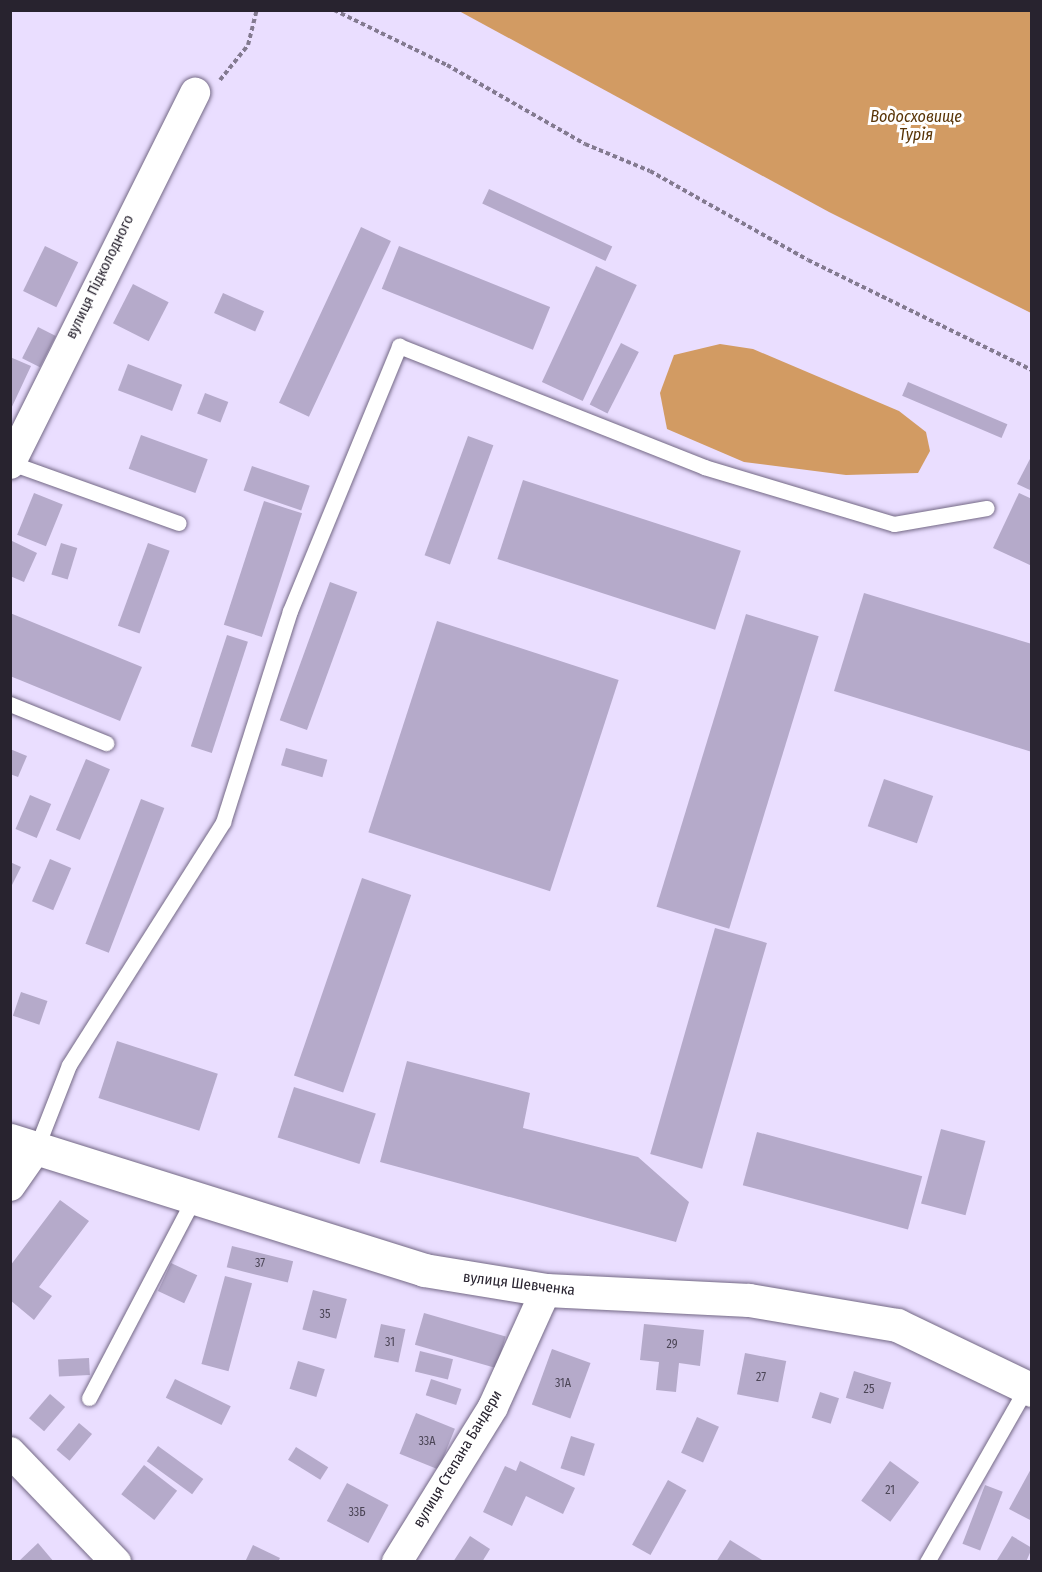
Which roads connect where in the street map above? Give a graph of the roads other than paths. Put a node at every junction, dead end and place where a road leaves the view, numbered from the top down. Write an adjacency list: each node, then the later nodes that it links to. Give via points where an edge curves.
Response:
1 (195, 93): 2 (street, вулиця Підколодного)
2 (11, 464): 4 (lane)
3 (987, 508): 7 (lane, via 894,524 704,467 399,346 290,611 223,822)
4 (178, 523)
5 (10, 704): 6 (lane)
6 (106, 743)
7 (23, 1144): 8 (street); 9 (street, вулиця Шевченка)
8 (10, 1186)
9 (194, 1198): 10 (street, вулиця Шевченка, via 424,1270); 12 (lane)
10 (546, 1290): 11 (street, вулиця Шевченка, via 749,1300 825,1310 897,1325); 15 (street, вулиця Степана Бандери, via 493,1407)
11 (1029, 1388): 16 (lane)
12 (89, 1398)
13 (10, 1452): 14 (street)
14 (116, 1562)
15 (397, 1562)
16 (927, 1562)

